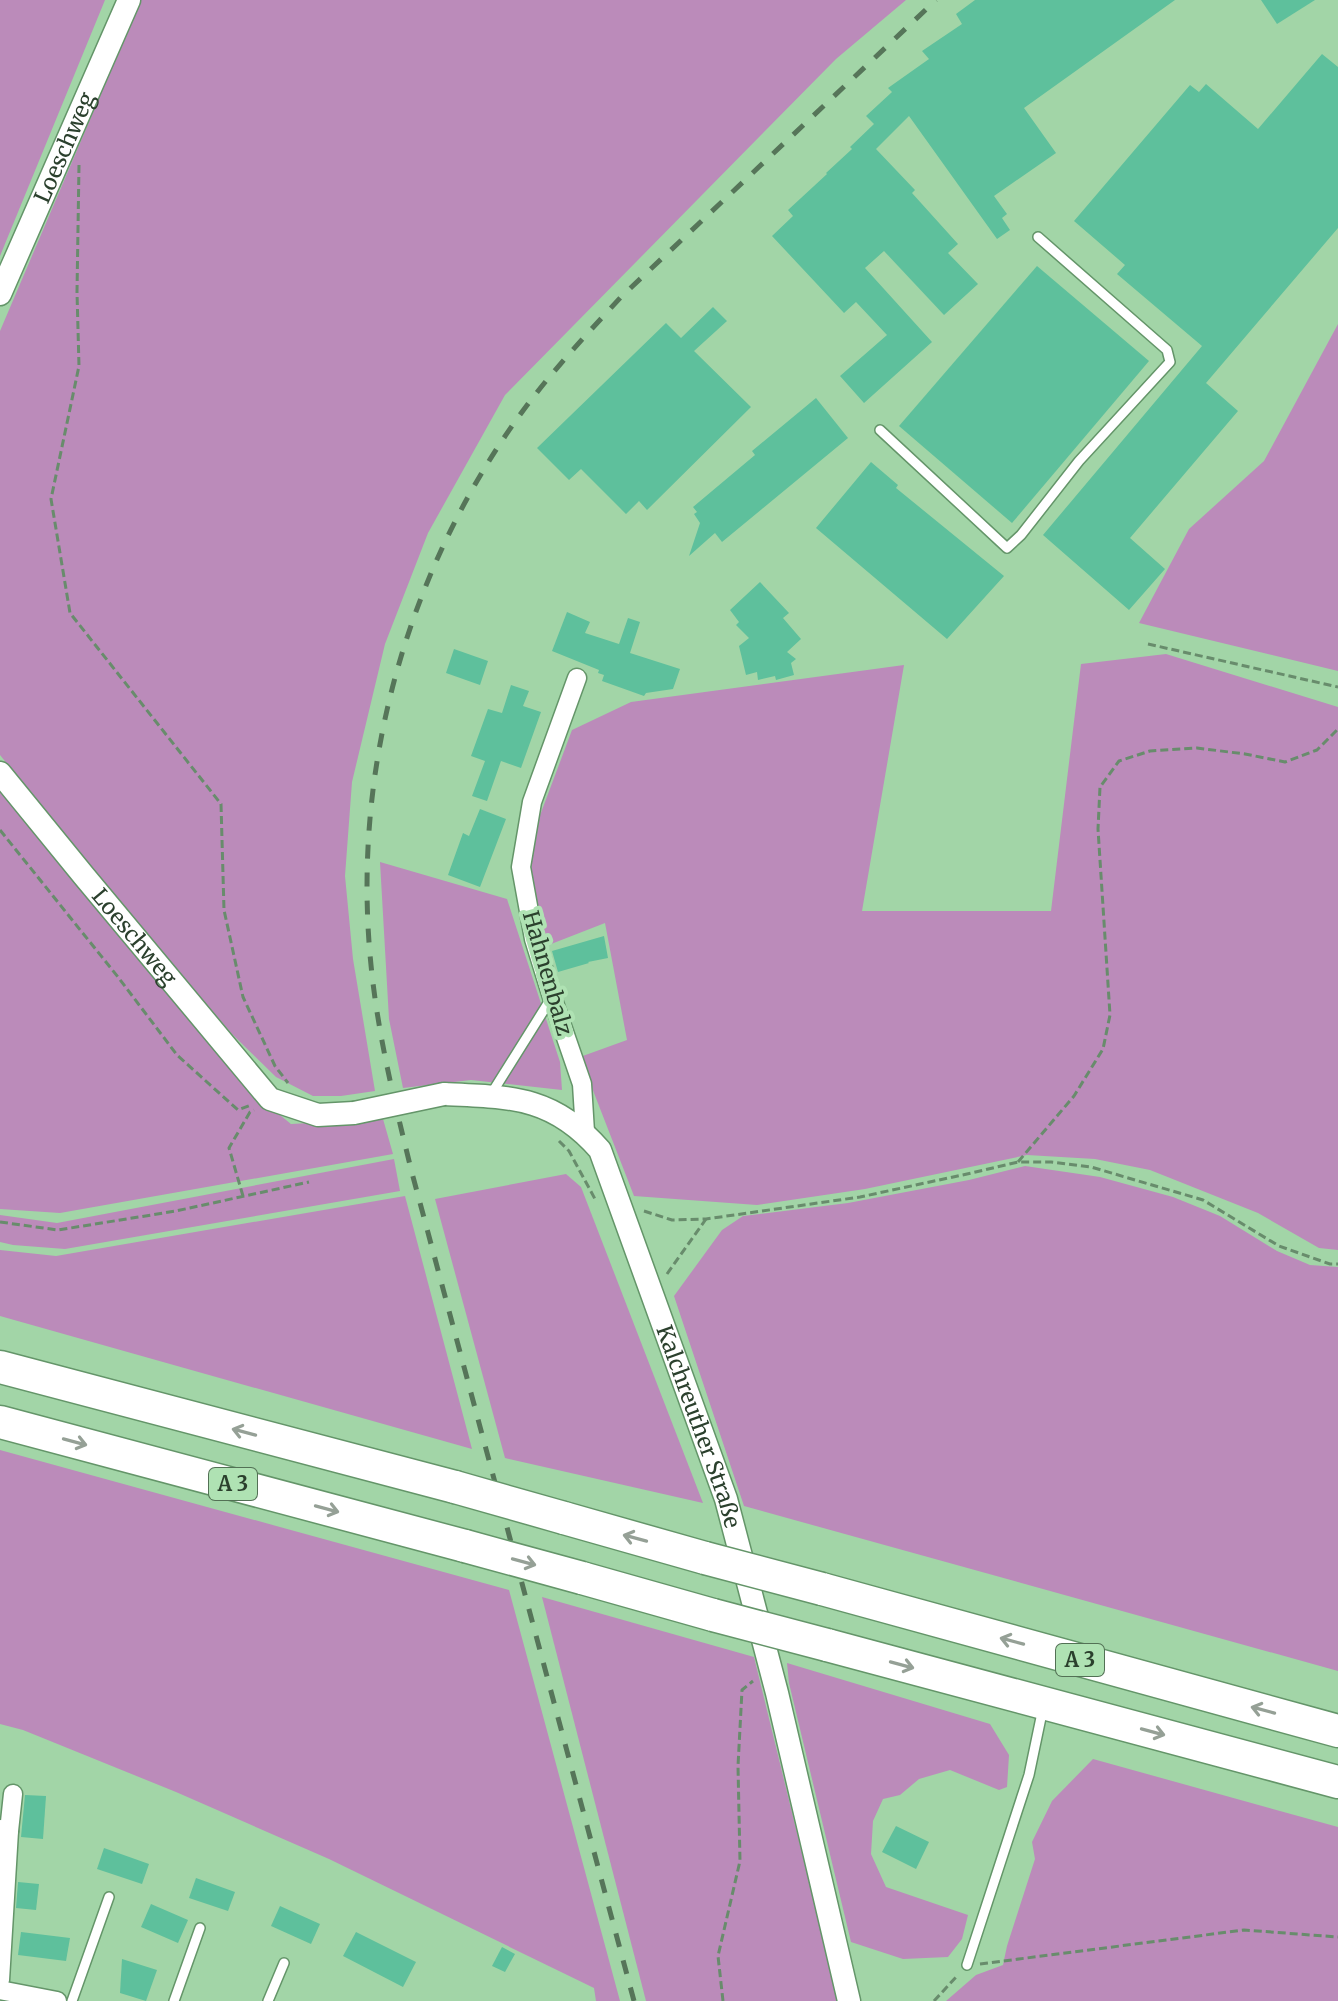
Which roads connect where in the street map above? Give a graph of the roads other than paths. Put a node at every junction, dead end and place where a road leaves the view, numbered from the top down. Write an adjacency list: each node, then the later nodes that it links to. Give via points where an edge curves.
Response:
1 (129, 0): 3 (street, Loeschweg)
2 (1038, 237): 4 (lane, via 1167,350 1170,362 1007,548)
3 (0, 294)
4 (880, 430)
5 (577, 678): 7 (street, Hahnenbalz, via 532,802 521,867 534,939)
6 (0, 773): 9 (street, Loeschweg, via 270,1099)
7 (552, 997): 8 (lane); 10 (street, Hahnenbalz, via 582,1084)
8 (490, 1096): 9 (street, Kalchreuther Straße, bridge, via 444,1094); 10 (street, Kalchreuther Straße, via 553,1111)
9 (318, 1115)
10 (585, 1132): 28 (street, Kalchreuther Straße, via 600,1150 611,1208 653,1294 726,1499)
11 (0, 1367): 14 (highway, A 3, one-way to 11, bridge)
12 (0, 1422): 13 (highway, A 3, one-way to 13, bridge)
13 (1044, 1703): 15 (highway, A 3, one-way to 15); 21 (lane, via 1029,1775)
14 (1338, 1731)
15 (1338, 1782)
16 (13, 1794): 17 (street)
17 (4, 1830): 22 (street)
18 (109, 1897): 25 (lane)
19 (200, 1928): 26 (lane)
20 (284, 1963): 27 (lane)
21 (967, 1965)
22 (0, 1980)
23 (0, 1990): 24 (street)
24 (57, 2001)
25 (72, 2001)
26 (174, 2001)
27 (268, 2001)
28 (849, 2001)

